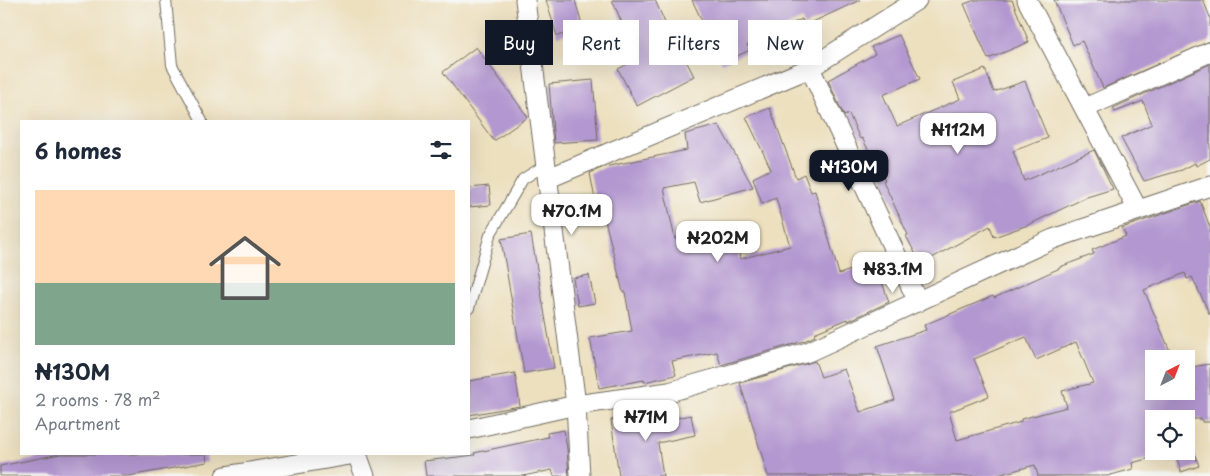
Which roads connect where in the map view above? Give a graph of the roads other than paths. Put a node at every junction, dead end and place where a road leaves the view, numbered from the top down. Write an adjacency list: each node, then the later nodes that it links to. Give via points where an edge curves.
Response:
1 (166, 0): 8 (lane, via 172,66)
2 (526, 0): 9 (street)
3 (916, 0): 6 (street)
4 (1027, 0): 7 (street)
5 (1210, 52): 7 (street)
6 (810, 68): 9 (street); 12 (street)
7 (1085, 108): 11 (street)
8 (201, 120)
9 (548, 171): 13 (lane, via 523,179 490,235); 14 (street)
10 (1210, 186): 11 (street)
11 (1138, 210): 12 (street, via 1053,239)
12 (918, 302): 14 (street, via 808,352 669,392)
13 (470, 305)
14 (576, 405): 15 (street); 20 (street)
15 (470, 429)
16 (351, 455): 18 (street)
17 (357, 455): 19 (street)
18 (224, 476)
19 (364, 476)
20 (580, 476)

